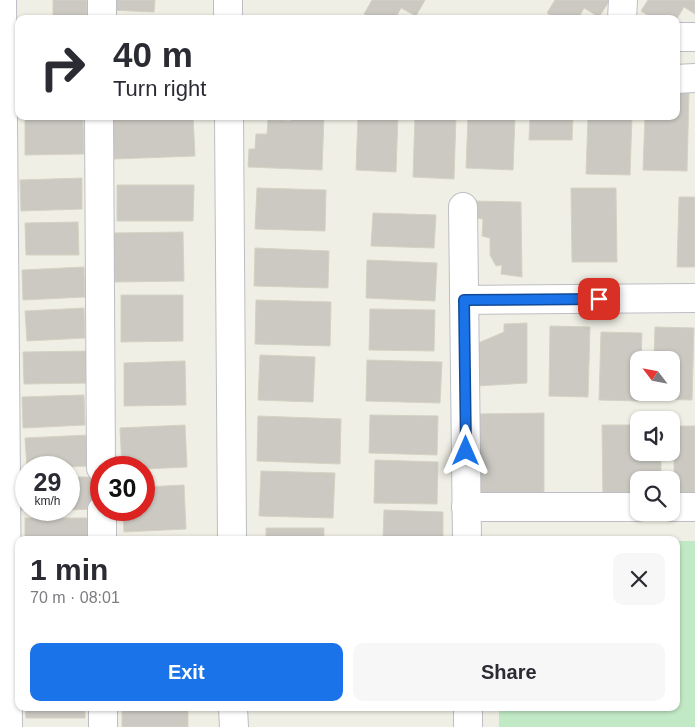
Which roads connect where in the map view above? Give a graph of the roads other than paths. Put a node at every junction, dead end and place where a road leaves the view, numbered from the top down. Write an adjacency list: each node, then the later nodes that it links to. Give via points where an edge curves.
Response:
1 (2, 0): 10 (street)
2 (102, 0): 5 (street)
3 (228, 0): 6 (street)
4 (623, 0): 7 (street)
5 (102, 15)
6 (228, 15)
7 (622, 15)
8 (680, 37): 9 (street)
9 (695, 37)
10 (7, 41): 13 (street)
11 (695, 78): 12 (street)
12 (680, 79)
13 (7, 83): 31 (street)
14 (99, 120): 19 (street)
15 (229, 120): 26 (street)
16 (464, 208): 18 (street)
17 (695, 298): 18 (street)
18 (464, 300): 23 (street)
19 (101, 456)
20 (630, 507): 23 (street)
21 (680, 507): 22 (street)
22 (695, 507)
23 (466, 508): 27 (street)
24 (102, 521): 25 (street)
25 (102, 536)
26 (232, 536)
27 (466, 536)
28 (103, 711): 32 (street)
29 (234, 711): 33 (street)
30 (468, 711): 34 (street)
31 (8, 727)
32 (103, 727)
33 (234, 727)
34 (468, 727)

